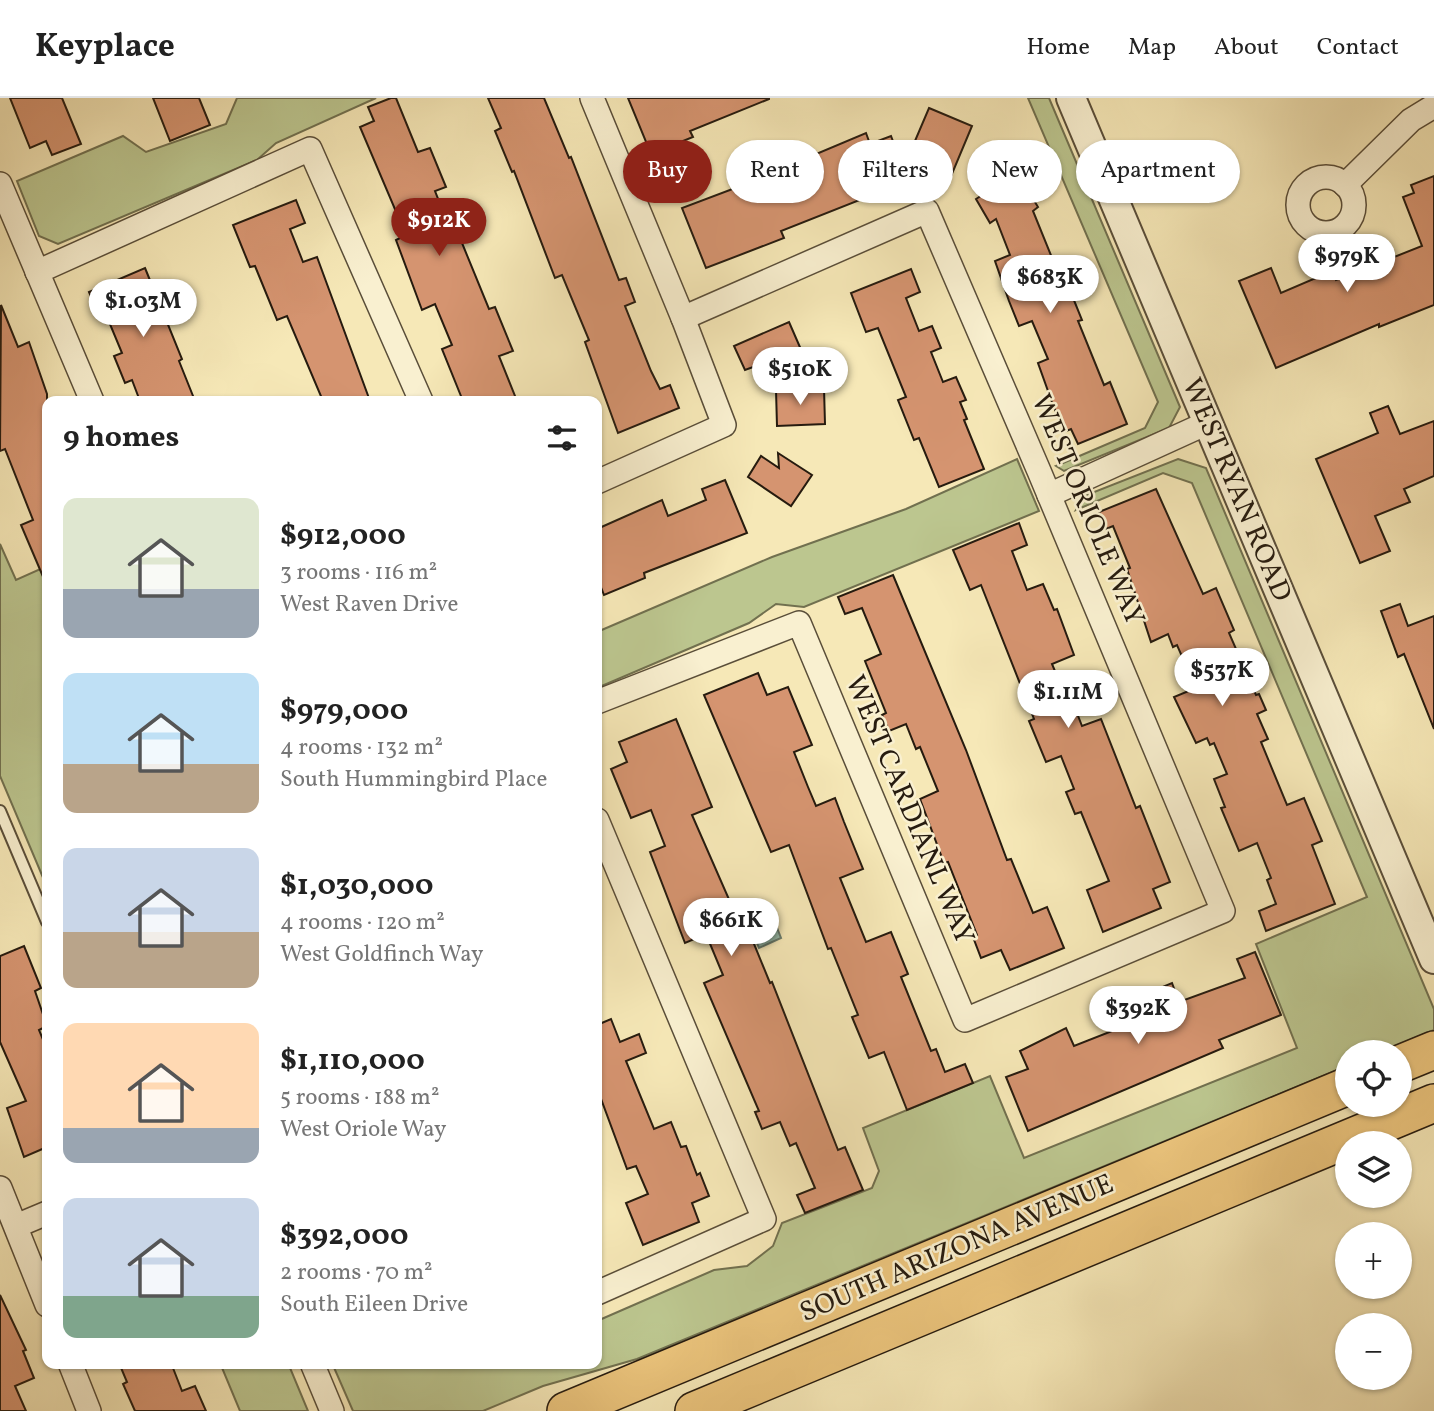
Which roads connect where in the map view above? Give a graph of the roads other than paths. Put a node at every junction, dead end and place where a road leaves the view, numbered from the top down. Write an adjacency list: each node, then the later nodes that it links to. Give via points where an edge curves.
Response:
1 (592, 98): 7 (street)
2 (1071, 98): 10 (street, WEST RYAN ROAD)
3 (1434, 106): 5 (street, via 1410,120)
4 (0, 184): 6 (street)
5 (1345, 185)
6 (37, 272): 8 (street); 9 (street, via 310,149)
7 (683, 318): 11 (street, via 724,425); 12 (street, WEST ORIOLE WAY, via 926,211)
8 (90, 396)
9 (419, 396)
10 (1207, 423): 12 (street); 17 (street, WEST RYAN ROAD)
11 (602, 480)
12 (1049, 495): 18 (street, WEST ORIOLE WAY, via 1223,911)
13 (602, 700): 18 (street, WEST CARDIANL WAY, via 799,623)
14 (0, 811): 16 (lane)
15 (602, 832): 26 (street, via 764,1219)
16 (42, 910)
17 (1434, 960)
18 (965, 1020)
19 (1434, 1050): 20 (main road)
20 (1412, 1059)
21 (1335, 1091): 32 (main road, SOUTH ARIZONA AVENUE)
22 (1434, 1104): 33 (main road, SOUTH ARIZONA AVENUE)
23 (0, 1188): 25 (street)
24 (42, 1215): 25 (street)
25 (16, 1226): 27 (street)
26 (602, 1291)
27 (42, 1292)
28 (72, 1369): 30 (street)
29 (314, 1369): 31 (street)
30 (89, 1411)
31 (332, 1411)
32 (566, 1411)
33 (694, 1411)

